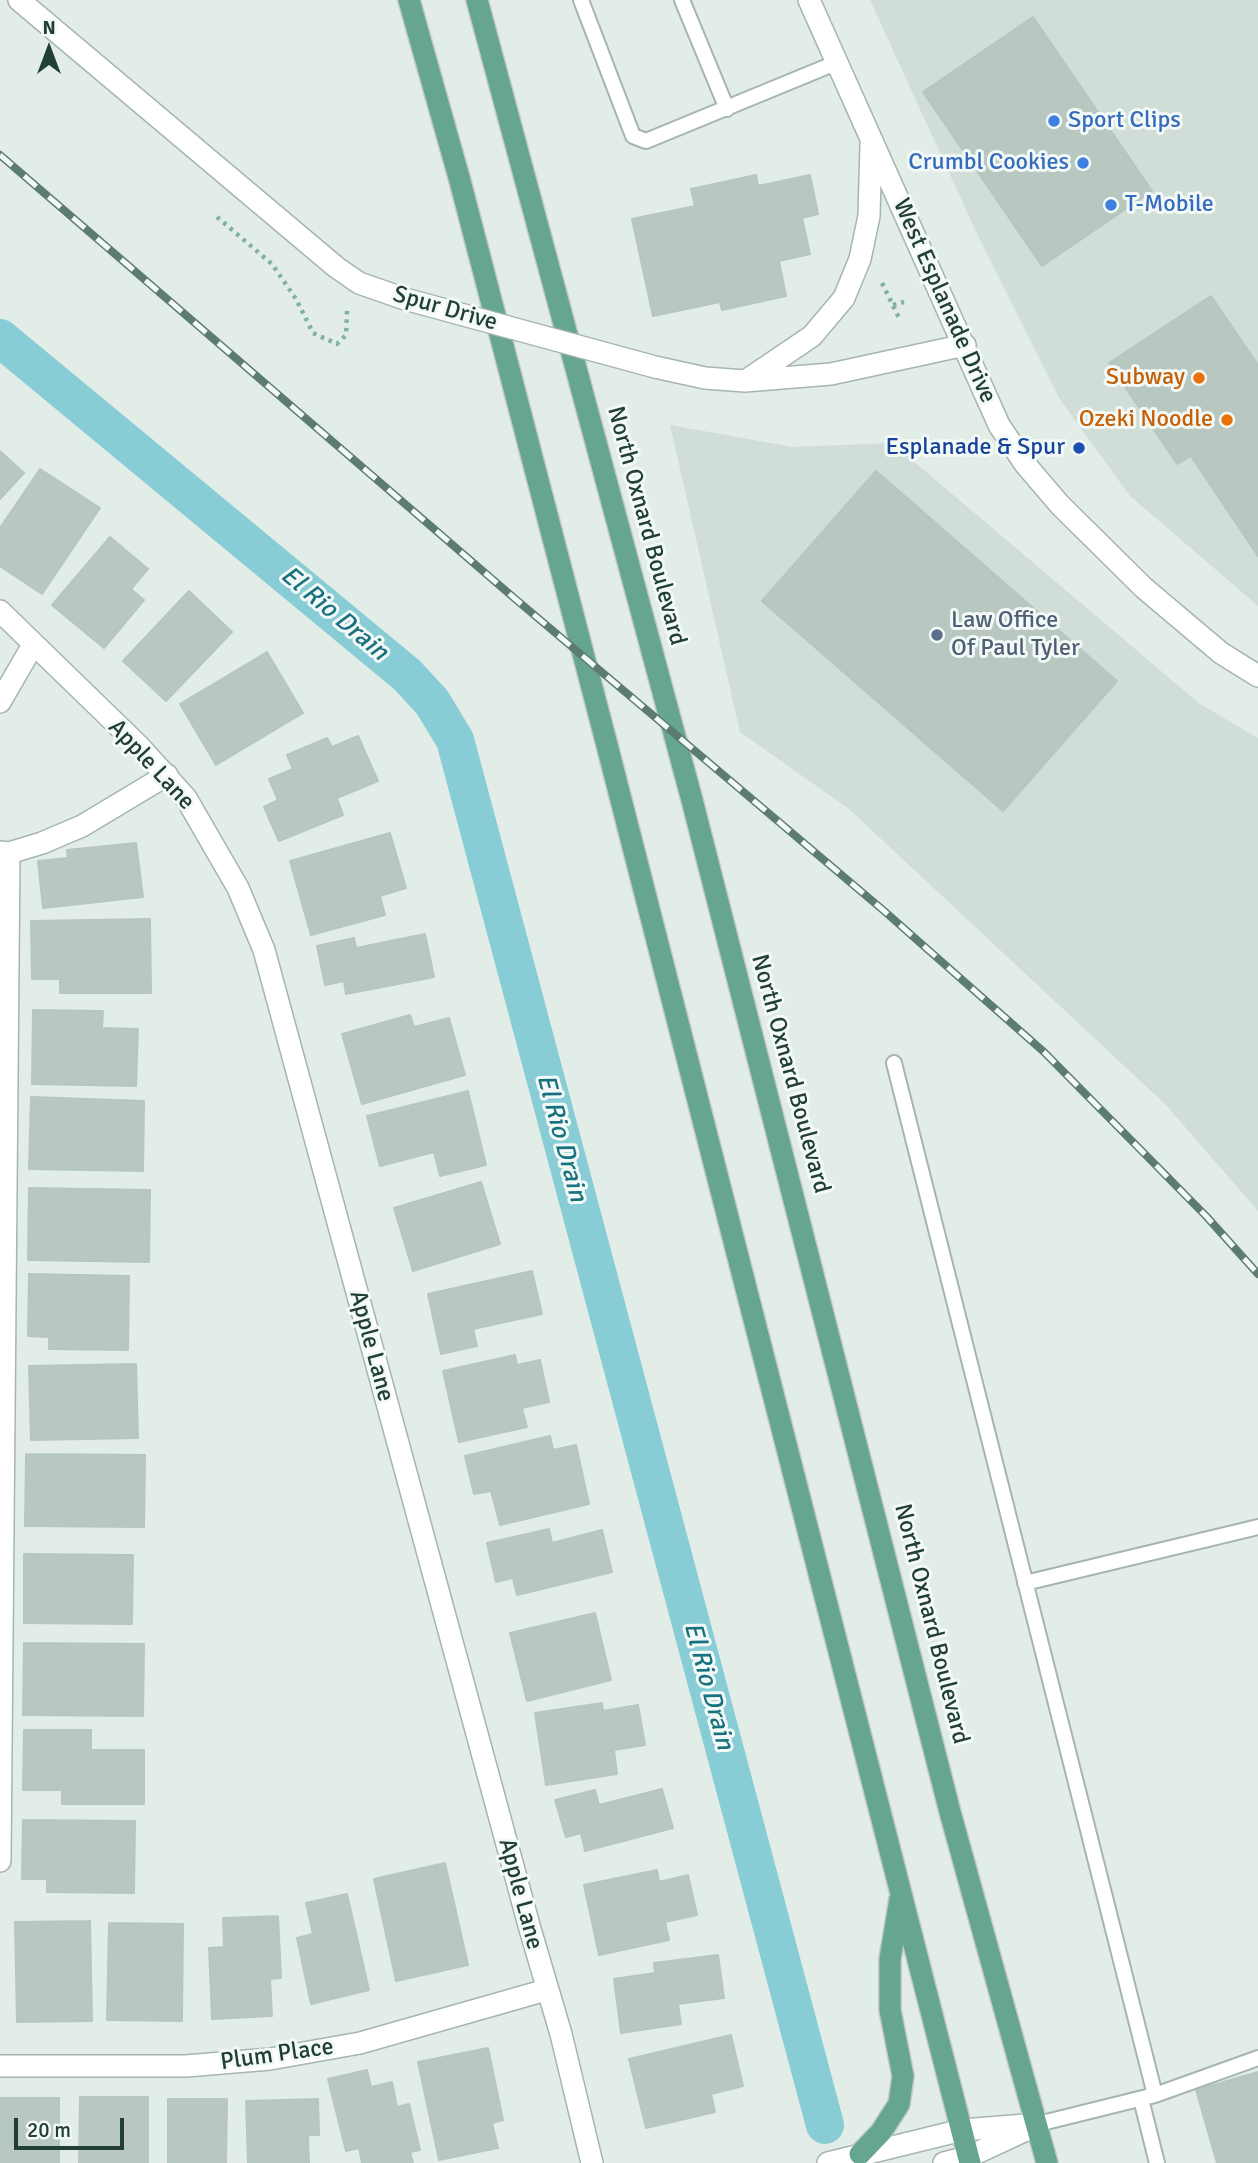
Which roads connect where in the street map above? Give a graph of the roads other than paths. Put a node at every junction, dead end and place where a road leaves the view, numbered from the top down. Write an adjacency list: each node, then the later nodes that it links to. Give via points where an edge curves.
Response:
1 (19, 0): 11 (street, Spur Drive, bridge, via 359,283 655,367)
2 (409, 0): 22 (main road, via 460,181)
3 (477, 0): 27 (main road, North Oxnard Boulevard, via 692,800 950,1812)
4 (581, 0): 8 (lane, via 633,136 646,141)
5 (682, 0): 8 (lane)
6 (809, 0): 7 (street, West Esplanade Drive)
7 (838, 62): 8 (lane); 9 (street, West Esplanade Drive)
8 (727, 109)
9 (872, 138): 10 (street, West Esplanade Drive); 11 (street, via 869,216 860,259 844,298 812,336)
10 (965, 345): 11 (street, Spur Drive, via 831,374); 14 (street, West Esplanade Drive, via 999,425 1060,505 1144,588 1221,653)
11 (745, 381)
12 (0, 611): 13 (street, Apple Lane)
13 (33, 645): 15 (street); 16 (street, Apple Lane)
14 (1258, 676)
15 (0, 702)
16 (167, 775): 17 (street, via 82,826); 23 (street, Apple Lane, via 202,822 238,888 264,950)
17 (4, 853): 21 (street)
18 (894, 1063): 20 (lane)
19 (1258, 1527): 20 (lane)
20 (1025, 1584): 26 (lane)
21 (0, 1861)
22 (901, 1890): 28 (main road); 29 (main road, via 890,1959 890,2010 903,2076 899,2104)
23 (546, 1990): 25 (street, Plum Place, via 360,2043 270,2059 186,2066); 31 (street, Apple Lane)
24 (1258, 2058): 26 (lane)
25 (0, 2066)
26 (1148, 2097): 27 (lane); 35 (lane)
27 (1038, 2124): 28 (street); 30 (street); 34 (main road, North Oxnard Boulevard)
28 (962, 2130): 29 (street); 30 (main road)
29 (860, 2154): 32 (street)
30 (969, 2160): 33 (street)
31 (592, 2163)
32 (828, 2163)
33 (944, 2163)
34 (1047, 2163)
35 (1157, 2163)

